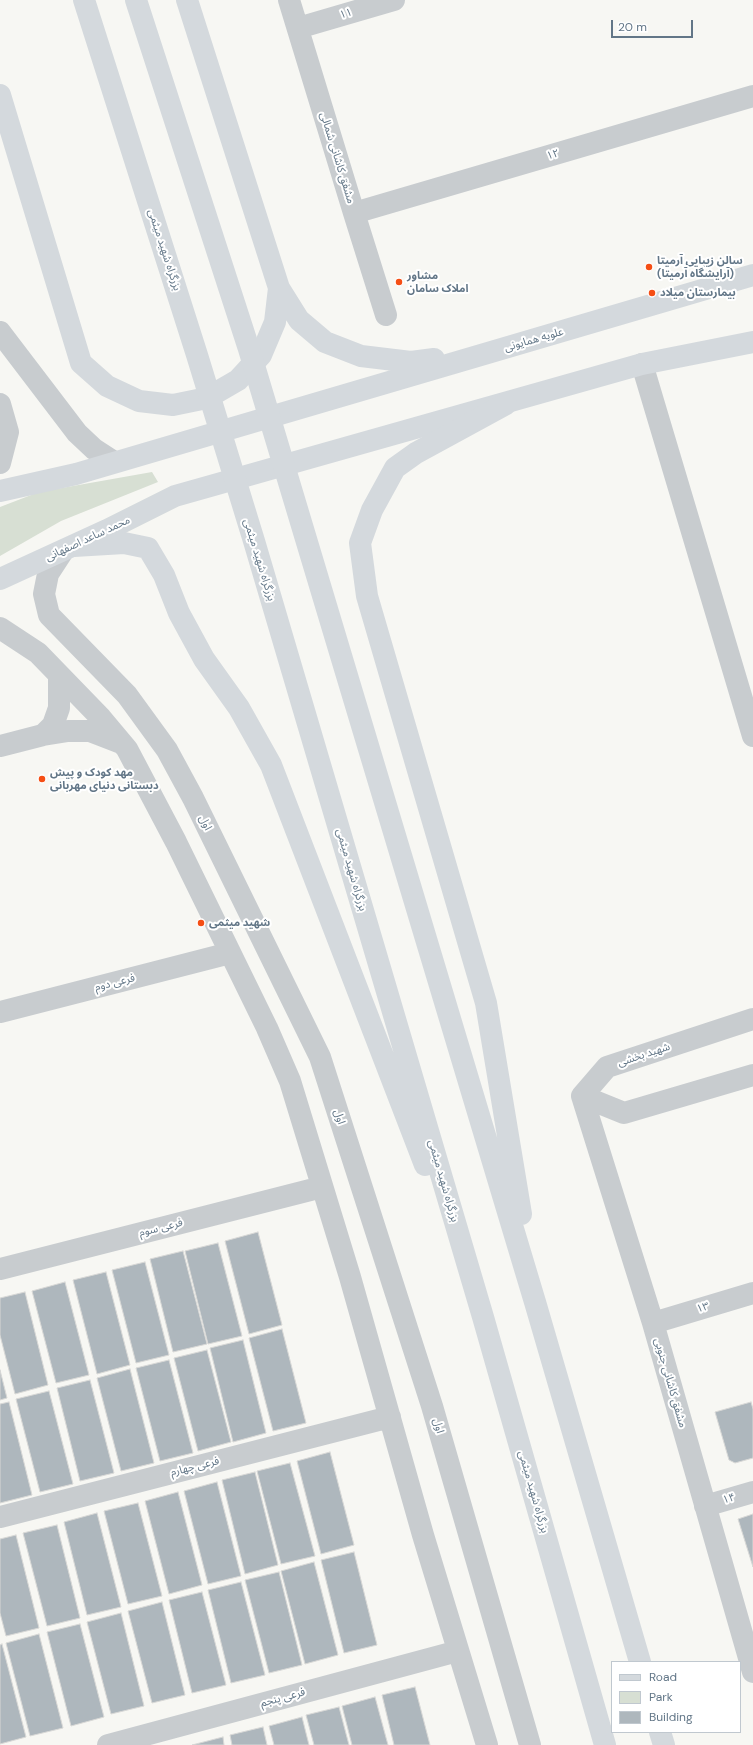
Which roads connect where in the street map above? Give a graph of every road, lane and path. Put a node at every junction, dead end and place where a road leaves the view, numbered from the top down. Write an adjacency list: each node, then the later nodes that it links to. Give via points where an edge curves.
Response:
1 (84, 0): 39 (main road, بزرگراه شهید میثمی, via 251,533)
2 (136, 0): 38 (main road, via 249,349)
3 (187, 0): 11 (main road)
4 (289, 0): 6 (street, مشفق کاشانی شمالی)
5 (394, 0): 6 (street, ۱۱)
6 (298, 28): 9 (street, مشفق کاشانی شمالی)
7 (0, 95): 11 (main road, via 82,363 107,386 139,401 174,405 208,398 238,380 261,355 275,322)
8 (753, 96): 9 (street, ۱۲)
9 (354, 213): 12 (street, مشفق کاشانی شمالی)
10 (753, 275): 15 (main road, علویه همایونی)
11 (279, 288): 15 (main road, via 300,320 325,342 360,356 411,362)
12 (386, 315)
13 (0, 332): 19 (street, via 77,433 94,450)
14 (753, 342): 16 (main road)
15 (498, 350): 19 (main road, علویه همایونی)
16 (642, 364): 18 (main road); 27 (street)
17 (0, 404): 20 (street, via 8,432)
18 (506, 404): 22 (main road, محمد ساعد اصفهانی, via 175,496); 38 (main road, via 416,452 395,468 372,510 360,543 367,596 486,1003)
19 (114, 462): 21 (main road, via 64,477)
20 (0, 463)
21 (0, 491)
22 (69, 548): 23 (main road, محمد ساعد اصفهانی); 39 (main road, via 124,543 148,548 164,575 179,614 204,659 239,708 271,765); 51 (street, اول, via 48,574 44,594 50,616 127,695 167,750 320,1057 432,1406)
23 (0, 579)
24 (0, 628): 25 (street, via 38,653)
25 (59, 675): 26 (street, via 59,708 53,725); 28 (street)
26 (43, 735): 28 (street, via 90,731); 29 (street)
27 (753, 736)
28 (122, 743): 30 (street, via 148,788)
29 (0, 746)
30 (230, 953): 31 (street, فرعی دوم); 35 (street, via 290,1081)
31 (0, 1012)
32 (753, 1019): 34 (street, شهید بخشی, via 607,1067)
33 (753, 1075): 34 (street, via 624,1113)
34 (582, 1096): 40 (street, مشفق کاشانی جنوبی)
35 (322, 1187): 36 (street, فرعی سوم); 41 (street)
36 (0, 1269)
37 (753, 1292): 40 (street, ۱۳)
38 (535, 1302): 46 (main road)
39 (483, 1317): 52 (main road, بزرگراه شهید میثمی)
40 (653, 1323): 43 (street, مشفق کاشانی جنوبی)
41 (390, 1417): 44 (street, فرعی چهارم); 45 (street)
42 (753, 1492): 43 (street, ۱۴)
43 (706, 1506): 47 (street, مشفق کاشانی جنوبی)
44 (0, 1517)
45 (458, 1651): 49 (street, فرعی پنجم); 50 (street)
46 (640, 1661)
47 (753, 1672)
48 (660, 1733): 53 (main road)
49 (108, 1745)
50 (487, 1745)
51 (530, 1745)
52 (605, 1745)
53 (664, 1745)

